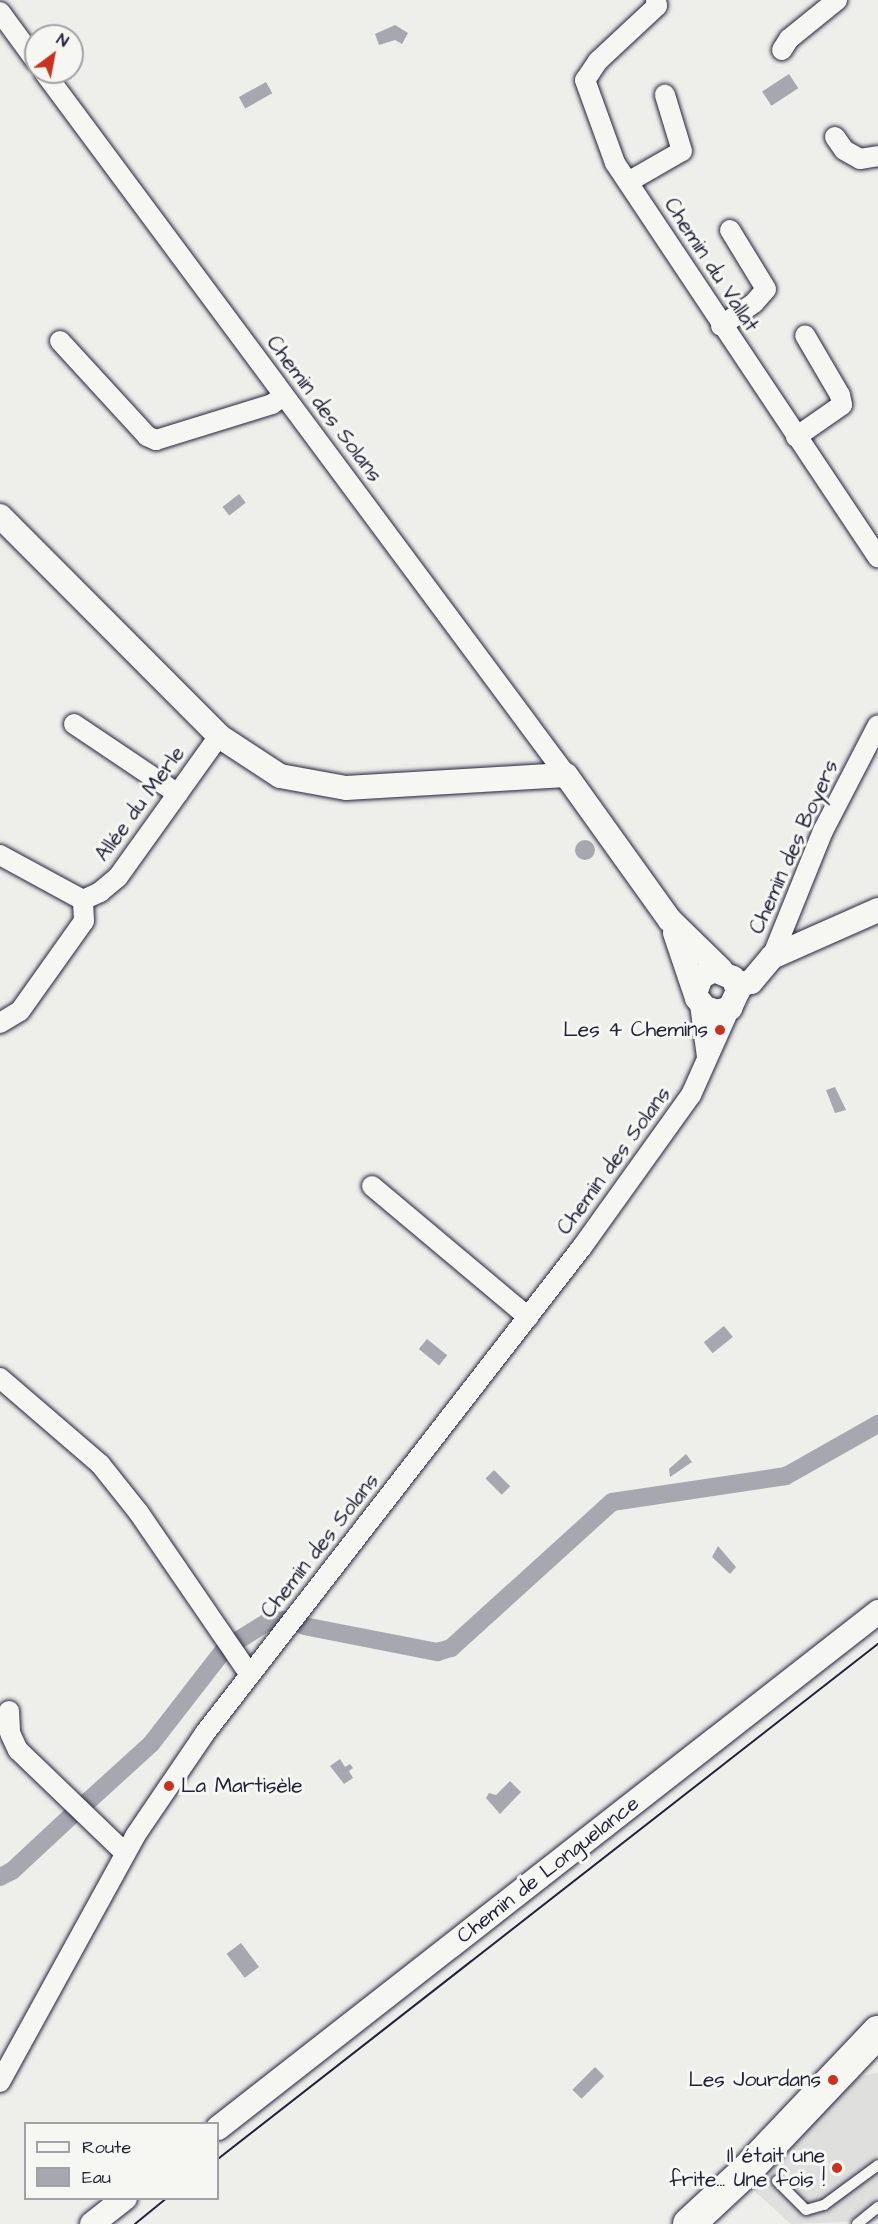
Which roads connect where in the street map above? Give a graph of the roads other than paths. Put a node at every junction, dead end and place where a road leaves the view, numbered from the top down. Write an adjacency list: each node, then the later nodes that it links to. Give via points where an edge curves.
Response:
1 (656, 0): 10 (street, Chemin du Vallat, via 657,6 598,61 585,80 615,163)
2 (837, 0): 5 (street, via 789,39)
3 (0, 12): 4 (street)
4 (24, 45)
5 (782, 50)
6 (53, 84): 15 (street, Chemin des Solans)
7 (665, 95): 10 (street, via 682,151)
8 (835, 137): 9 (street, via 844,150 860,159)
9 (878, 156)
10 (628, 182): 12 (street, Chemin du Vallat)
11 (730, 230): 12 (street, via 766,290)
12 (721, 326): 16 (street, Chemin du Vallat)
13 (805, 335): 16 (street, via 842,405)
14 (60, 341): 15 (street, via 147,436 156,440 272,404)
15 (284, 396): 22 (street, Chemin des Solans)
16 (796, 437): 18 (street, Chemin du Vallat)
17 (0, 516): 21 (street)
18 (878, 557)
19 (74, 724): 23 (street)
20 (878, 725): 28 (street, Chemin des Boyers, via 823,831)
21 (219, 736): 22 (street, via 280,776 346,788); 23 (street, Allée du Merle)
22 (566, 775): 27 (street)
23 (178, 794): 25 (street, Allée du Merle, via 118,877)
24 (0, 855): 25 (street, via 60,891)
25 (83, 900): 32 (street, via 84,921 20,1011)
26 (878, 910): 28 (street)
27 (670, 920): 29 (street); 30 (street)
28 (772, 957): 29 (street, via 751,982)
29 (729, 977): 30 (street, via 701,977); 31 (street, via 737,997)
30 (698, 997): 31 (street, via 711,1011); 33 (street)
31 (730, 1008): 33 (street, Chemin des Solans)
32 (0, 1023)
33 (707, 1059): 35 (street, Chemin des Solans, via 691,1095)
34 (372, 1186): 35 (street)
35 (528, 1317): 38 (street, Chemin des Solans)
36 (0, 1378): 38 (street, via 100,1464 139,1513)
37 (878, 1612): 43 (street, Chemin de Longuelance)
38 (250, 1675): 40 (street, Chemin des Solans, via 205,1733)
39 (9, 1712): 40 (street, via 10,1733 18,1750)
40 (125, 1854): 42 (street, Chemin des Solans)
41 (877, 2036): 49 (main road)
42 (0, 2082)
43 (219, 2127)
44 (878, 2165): 45 (lane, via 824,2205 806,2210)
45 (777, 2181)
46 (124, 2200): 48 (street)
47 (878, 2207): 50 (lane)
48 (92, 2224)
49 (689, 2224)
50 (857, 2224)

